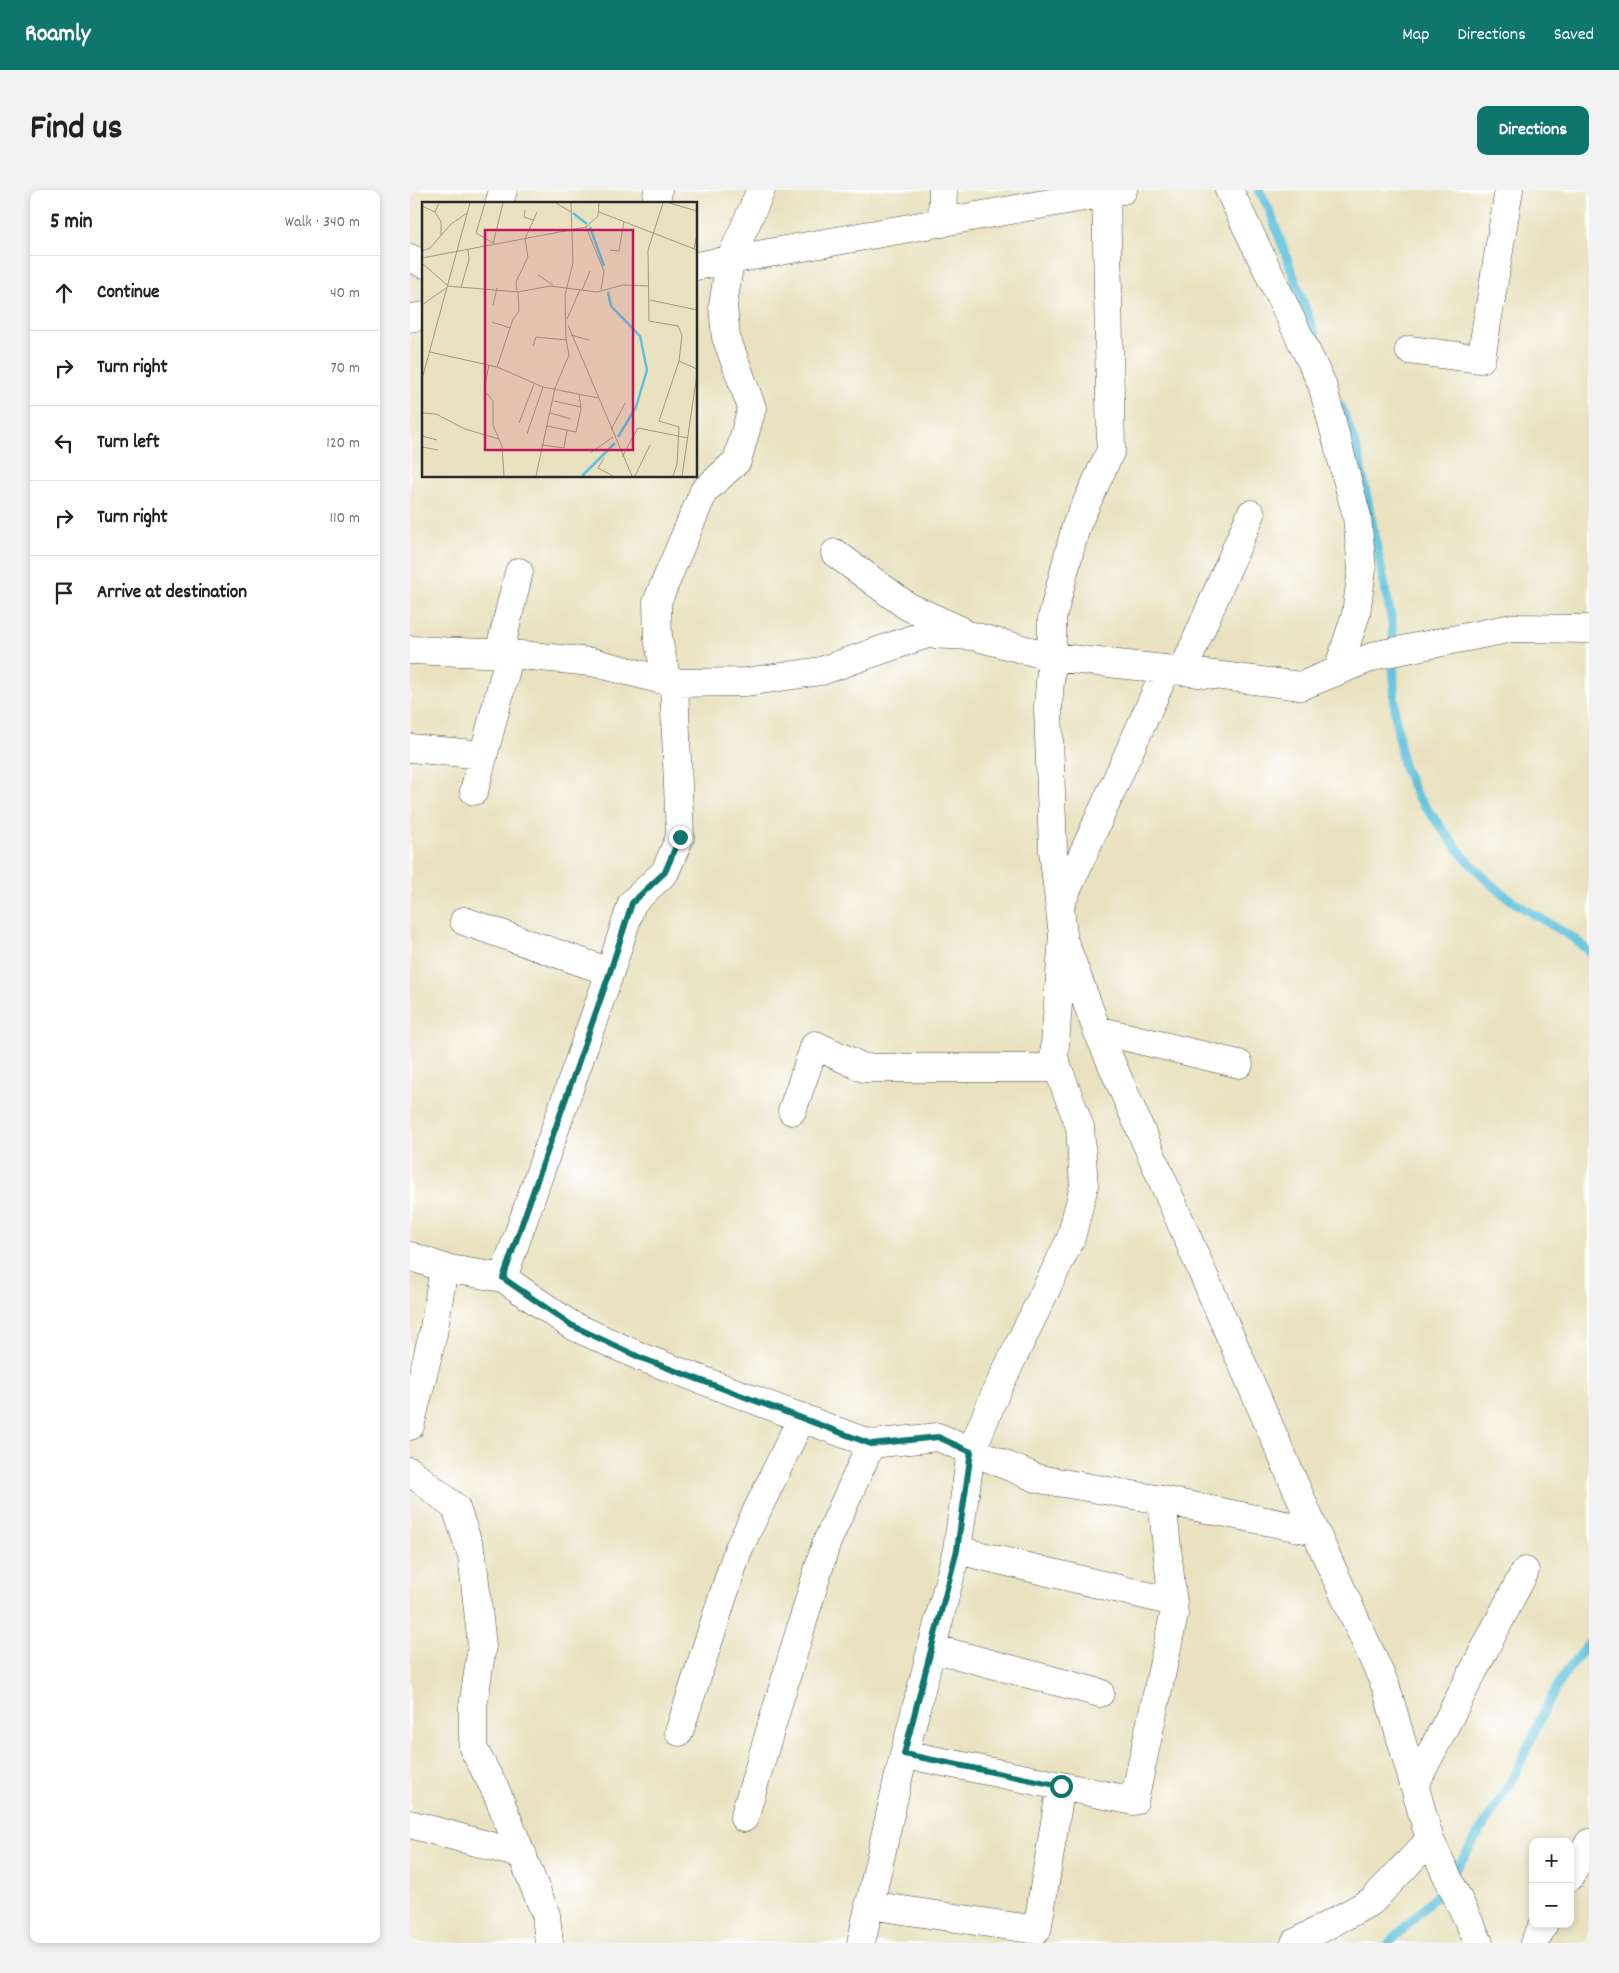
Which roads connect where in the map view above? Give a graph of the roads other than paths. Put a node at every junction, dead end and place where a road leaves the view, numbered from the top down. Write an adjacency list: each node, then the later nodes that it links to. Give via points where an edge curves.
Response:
1 (761, 190): 8 (street)
2 (943, 190): 6 (street)
3 (1230, 190): 22 (street, via 1322,384 1357,517 1362,569 1356,614)
4 (1509, 190): 11 (street, via 1481,359)
5 (1111, 191): 6 (street); 20 (street, via 1111,450 1076,526 1052,618)
6 (942, 223): 8 (street)
7 (410, 258): 9 (street)
8 (730, 260): 10 (street); 12 (street, via 723,306 726,336 752,408 738,462)
9 (422, 263)
10 (699, 264)
11 (1409, 350)
12 (707, 474): 23 (street, via 704,491 657,602 658,639)
13 (1251, 514): 21 (street)
14 (835, 553): 17 (street, via 907,606)
15 (518, 572): 19 (street)
16 (1589, 629): 22 (street, via 1512,628 1377,655)
17 (973, 636): 20 (street); 23 (street, via 927,634 821,670 746,682)
18 (410, 650): 19 (street)
19 (504, 654): 23 (street, via 592,662); 25 (street)
20 (1052, 657): 21 (street); 27 (street, via 1048,707 1053,850)
21 (1174, 670): 22 (street, via 1301,686); 27 (street)
22 (1338, 670)
23 (670, 682): 30 (street, via 680,837 665,872 632,903)
24 (410, 748): 25 (street)
25 (483, 755): 26 (street)
26 (474, 791)
27 (1059, 906): 29 (street)
28 (464, 921): 30 (street)
29 (1062, 935): 31 (street); 33 (street, via 1054,1058)
30 (610, 972): 37 (street)
31 (1097, 1030): 32 (street); 44 (street)
32 (1239, 1064)
33 (1058, 1068): 34 (street, via 864,1068 815,1045); 41 (street, via 1080,1127 1084,1186 1071,1238 996,1392)
34 (792, 1112)
35 (410, 1256): 36 (street)
36 (444, 1268): 37 (street); 39 (street, via 433,1334)
37 (503, 1278): 38 (street, via 571,1325 641,1358)
38 (802, 1417): 40 (street); 50 (street, via 738,1550)
39 (410, 1426)
40 (871, 1444): 41 (street, via 938,1437); 54 (street, via 826,1544)
41 (971, 1452): 43 (street, via 1038,1478); 45 (street)
42 (410, 1471): 58 (street, via 456,1508 472,1555 482,1646 473,1707 473,1748 496,1791)
43 (1162, 1500): 44 (street); 47 (street)
44 (1315, 1530): 53 (street, via 1386,1687)
45 (957, 1550): 47 (street); 48 (street)
46 (1525, 1571): 53 (street)
47 (1173, 1602): 52 (street, via 1174,1615 1134,1801)
48 (932, 1648): 49 (street); 51 (street)
49 (1100, 1693)
50 (679, 1732)
51 (904, 1754): 52 (street); 60 (street)
52 (1061, 1786): 60 (street, via 1037,1930)
53 (1414, 1786): 56 (street)
54 (744, 1818)
55 (410, 1824): 58 (street)
56 (1430, 1840): 64 (street, via 1372,1901); 65 (street)
57 (1589, 1843): 59 (street)
58 (523, 1855): 62 (street, via 546,1915)
59 (1574, 1870)
60 (869, 1905): 63 (street)
61 (1542, 1928): 66 (street)
62 (549, 1943)
63 (861, 1943)
64 (1295, 1943)
65 (1479, 1943)
66 (1534, 1943)

